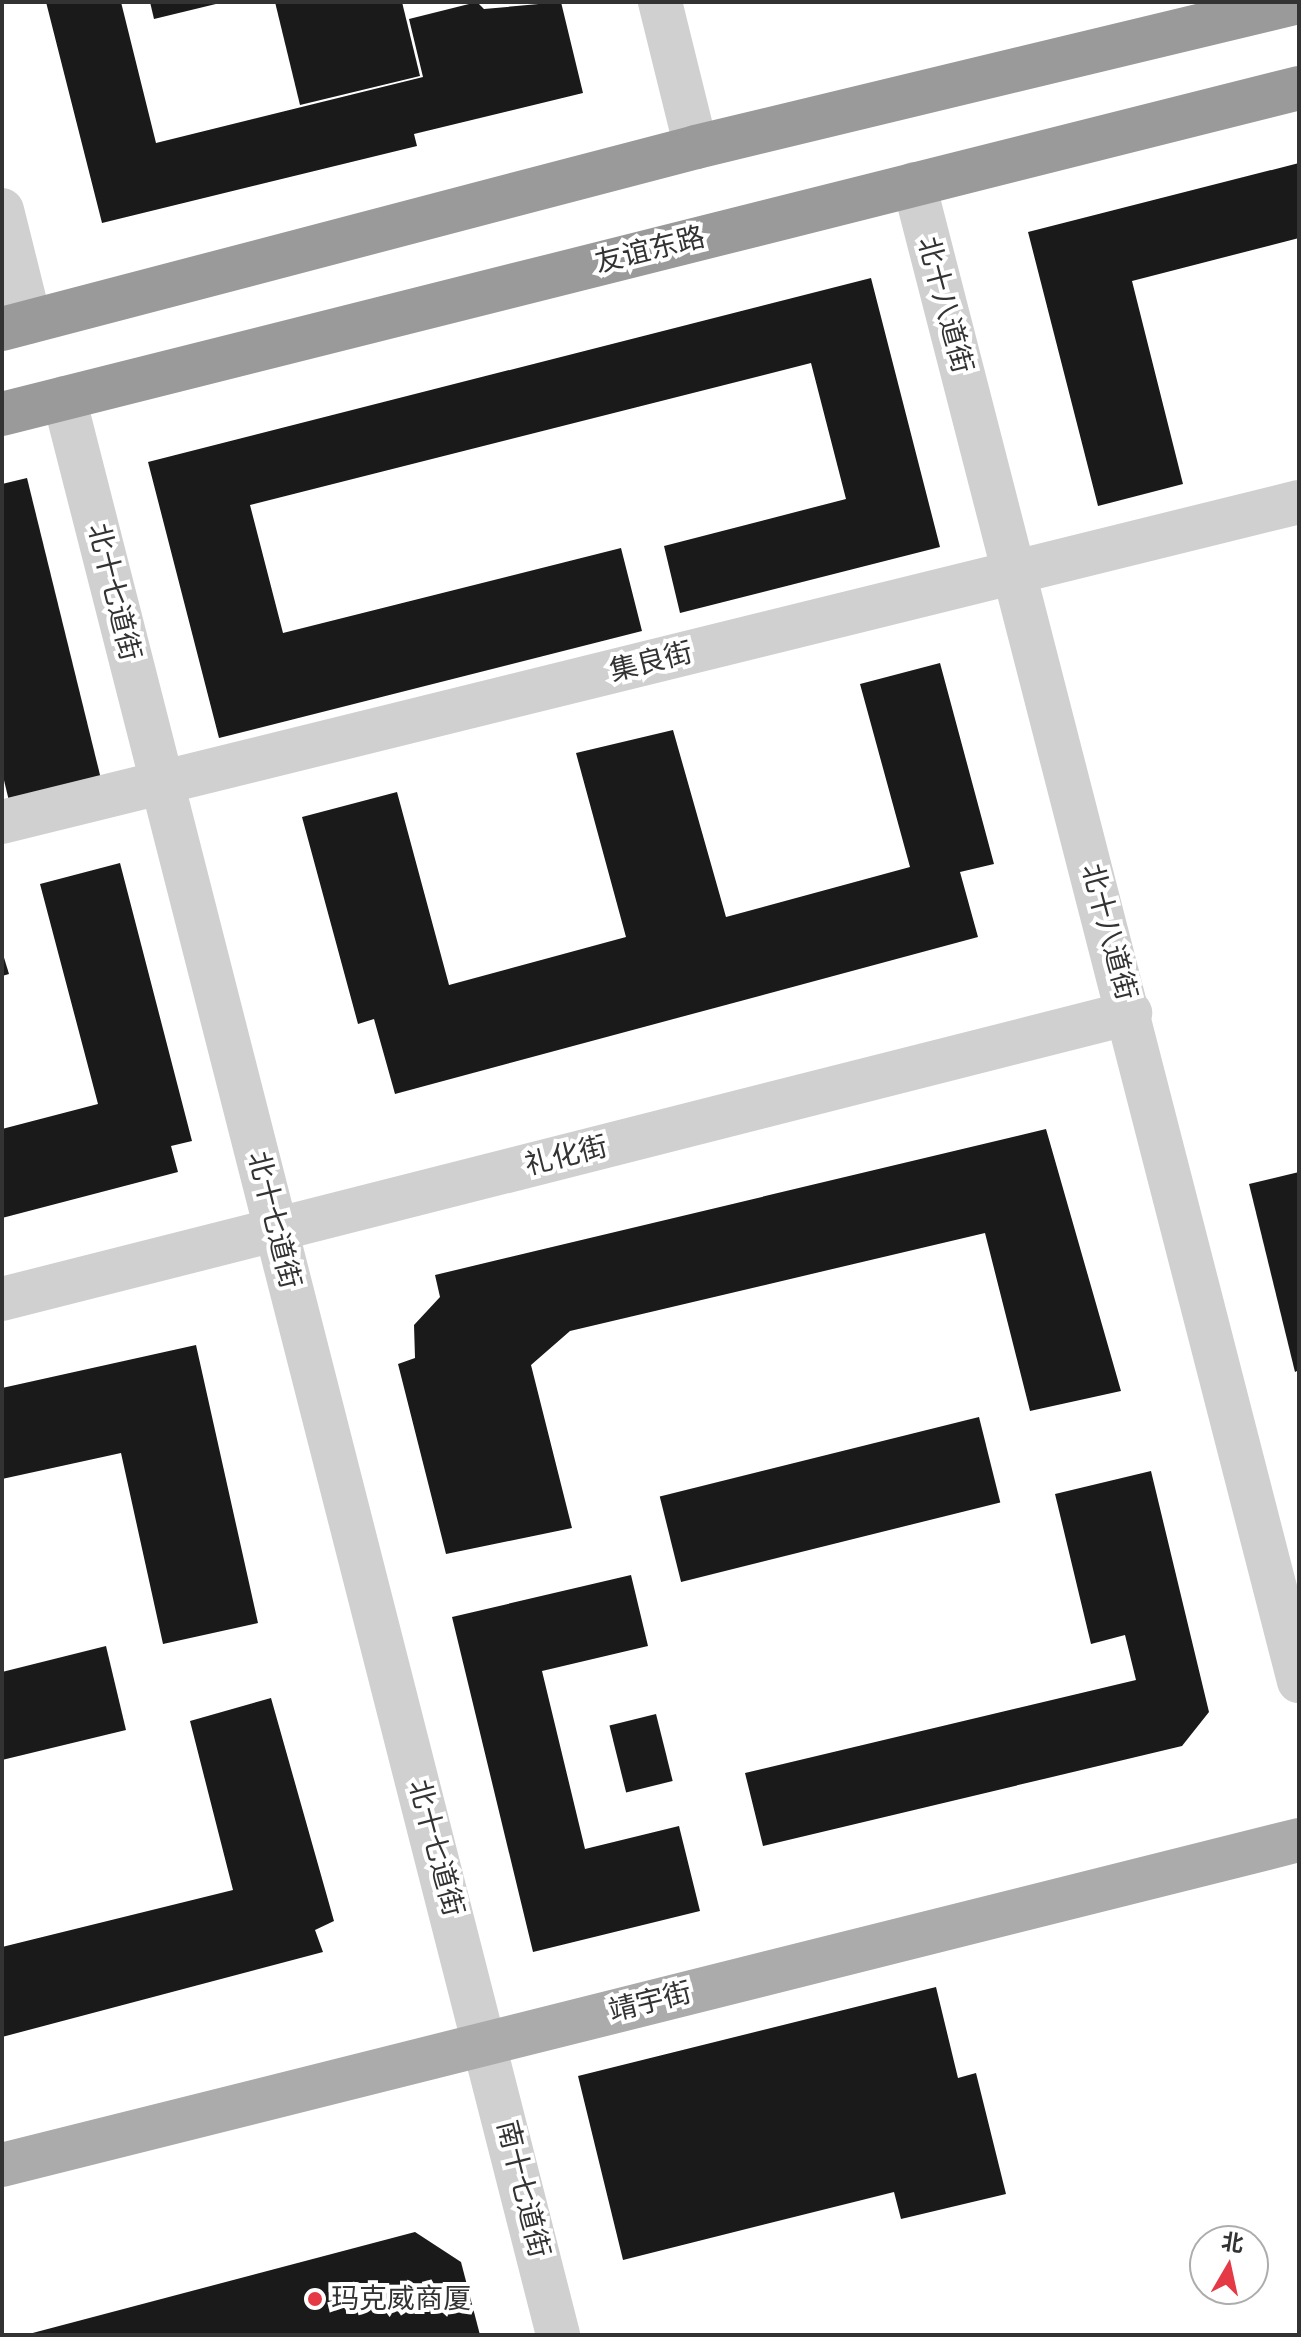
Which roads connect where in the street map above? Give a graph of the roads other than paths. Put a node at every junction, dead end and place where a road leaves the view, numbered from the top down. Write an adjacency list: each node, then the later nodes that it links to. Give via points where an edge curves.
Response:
1 (660, 2): 4 (street)
2 (1298, 2): 4 (highway)
3 (1299, 88): 5 (highway, 友谊东路)
4 (696, 147): 7 (highway)
5 (914, 184): 8 (highway, 友谊东路); 11 (street, 北十八道街)
6 (2, 210): 7 (street)
7 (16, 326)
8 (64, 398): 9 (highway, 友谊东路); 12 (street, 北十七道街)
9 (2, 414)
10 (1299, 502): 11 (street, 集良街)
11 (1015, 572): 12 (street, 集良街); 14 (street, 北十八道街)
12 (163, 782): 13 (street, 集良街); 15 (street, 北十七道街)
13 (2, 822)
14 (1130, 1013): 15 (street, 礼化街); 17 (street, 北十八道街)
15 (276, 1229): 16 (street, 礼化街); 19 (street, 北十七道街)
16 (2, 1299)
17 (1299, 1681)
18 (1299, 1840): 19 (main road, 靖宇街)
19 (487, 2043): 20 (main road, 靖宇街); 21 (street, 南十七道街)
20 (2, 2165)
21 (558, 2335)

